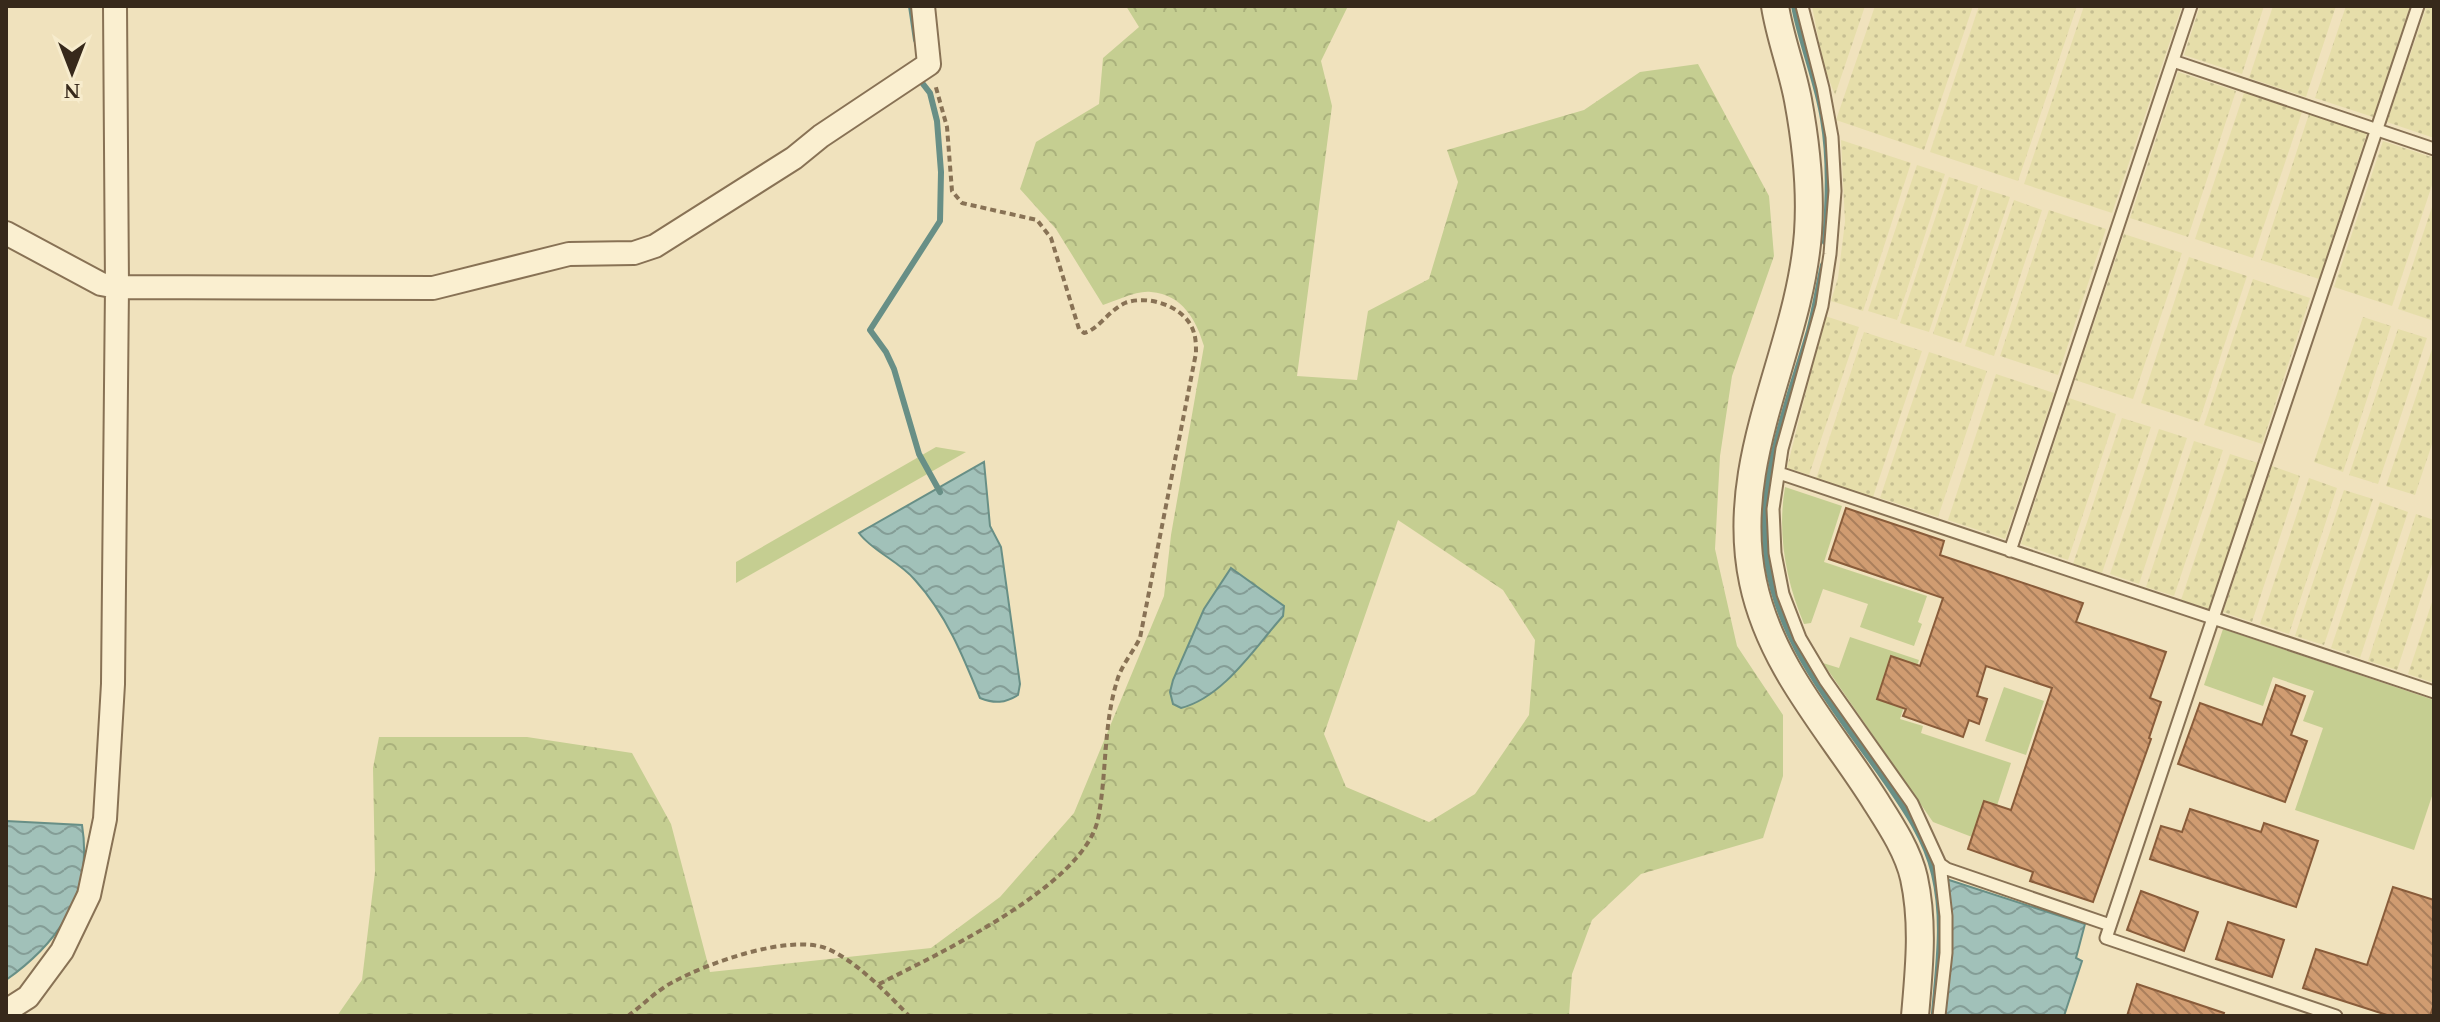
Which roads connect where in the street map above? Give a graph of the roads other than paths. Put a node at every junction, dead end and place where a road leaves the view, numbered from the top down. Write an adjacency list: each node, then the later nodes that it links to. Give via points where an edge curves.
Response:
1 (115, 6): 11 (street)
2 (923, 6): 11 (street, via 929,64 655,246 634,253 569,254 433,288)
3 (1775, 6): 19 (street, via 1798,99 1808,175 1808,232 1800,287 1750,472 1746,526 1753,582 1769,636 1800,694 1893,829 1914,875 1921,946)
4 (1802, 6): 12 (lane, via 1832,137 1835,191 1822,306)
5 (2191, 6): 7 (lane)
6 (2418, 6): 8 (lane)
7 (2173, 61): 8 (lane); 13 (lane)
8 (2377, 129): 9 (lane); 14 (lane)
9 (2434, 149)
10 (6, 233): 11 (street, via 101,284)
11 (117, 287): 18 (street, via 113,684 105,819 89,895 62,951 28,997)
12 (1779, 473): 13 (lane); 16 (lane, via 1773,509 1775,553 1800,638 1912,803)
13 (2010, 551): 14 (lane)
14 (2214, 619): 15 (lane); 17 (lane)
15 (2434, 692)
16 (1940, 864): 17 (lane); 20 (lane, via 1946,953)
17 (2110, 925): 21 (lane, via 2106,938)
18 (6, 1011)
19 (1915, 1016)
20 (1939, 1016)
21 (2336, 1016)

